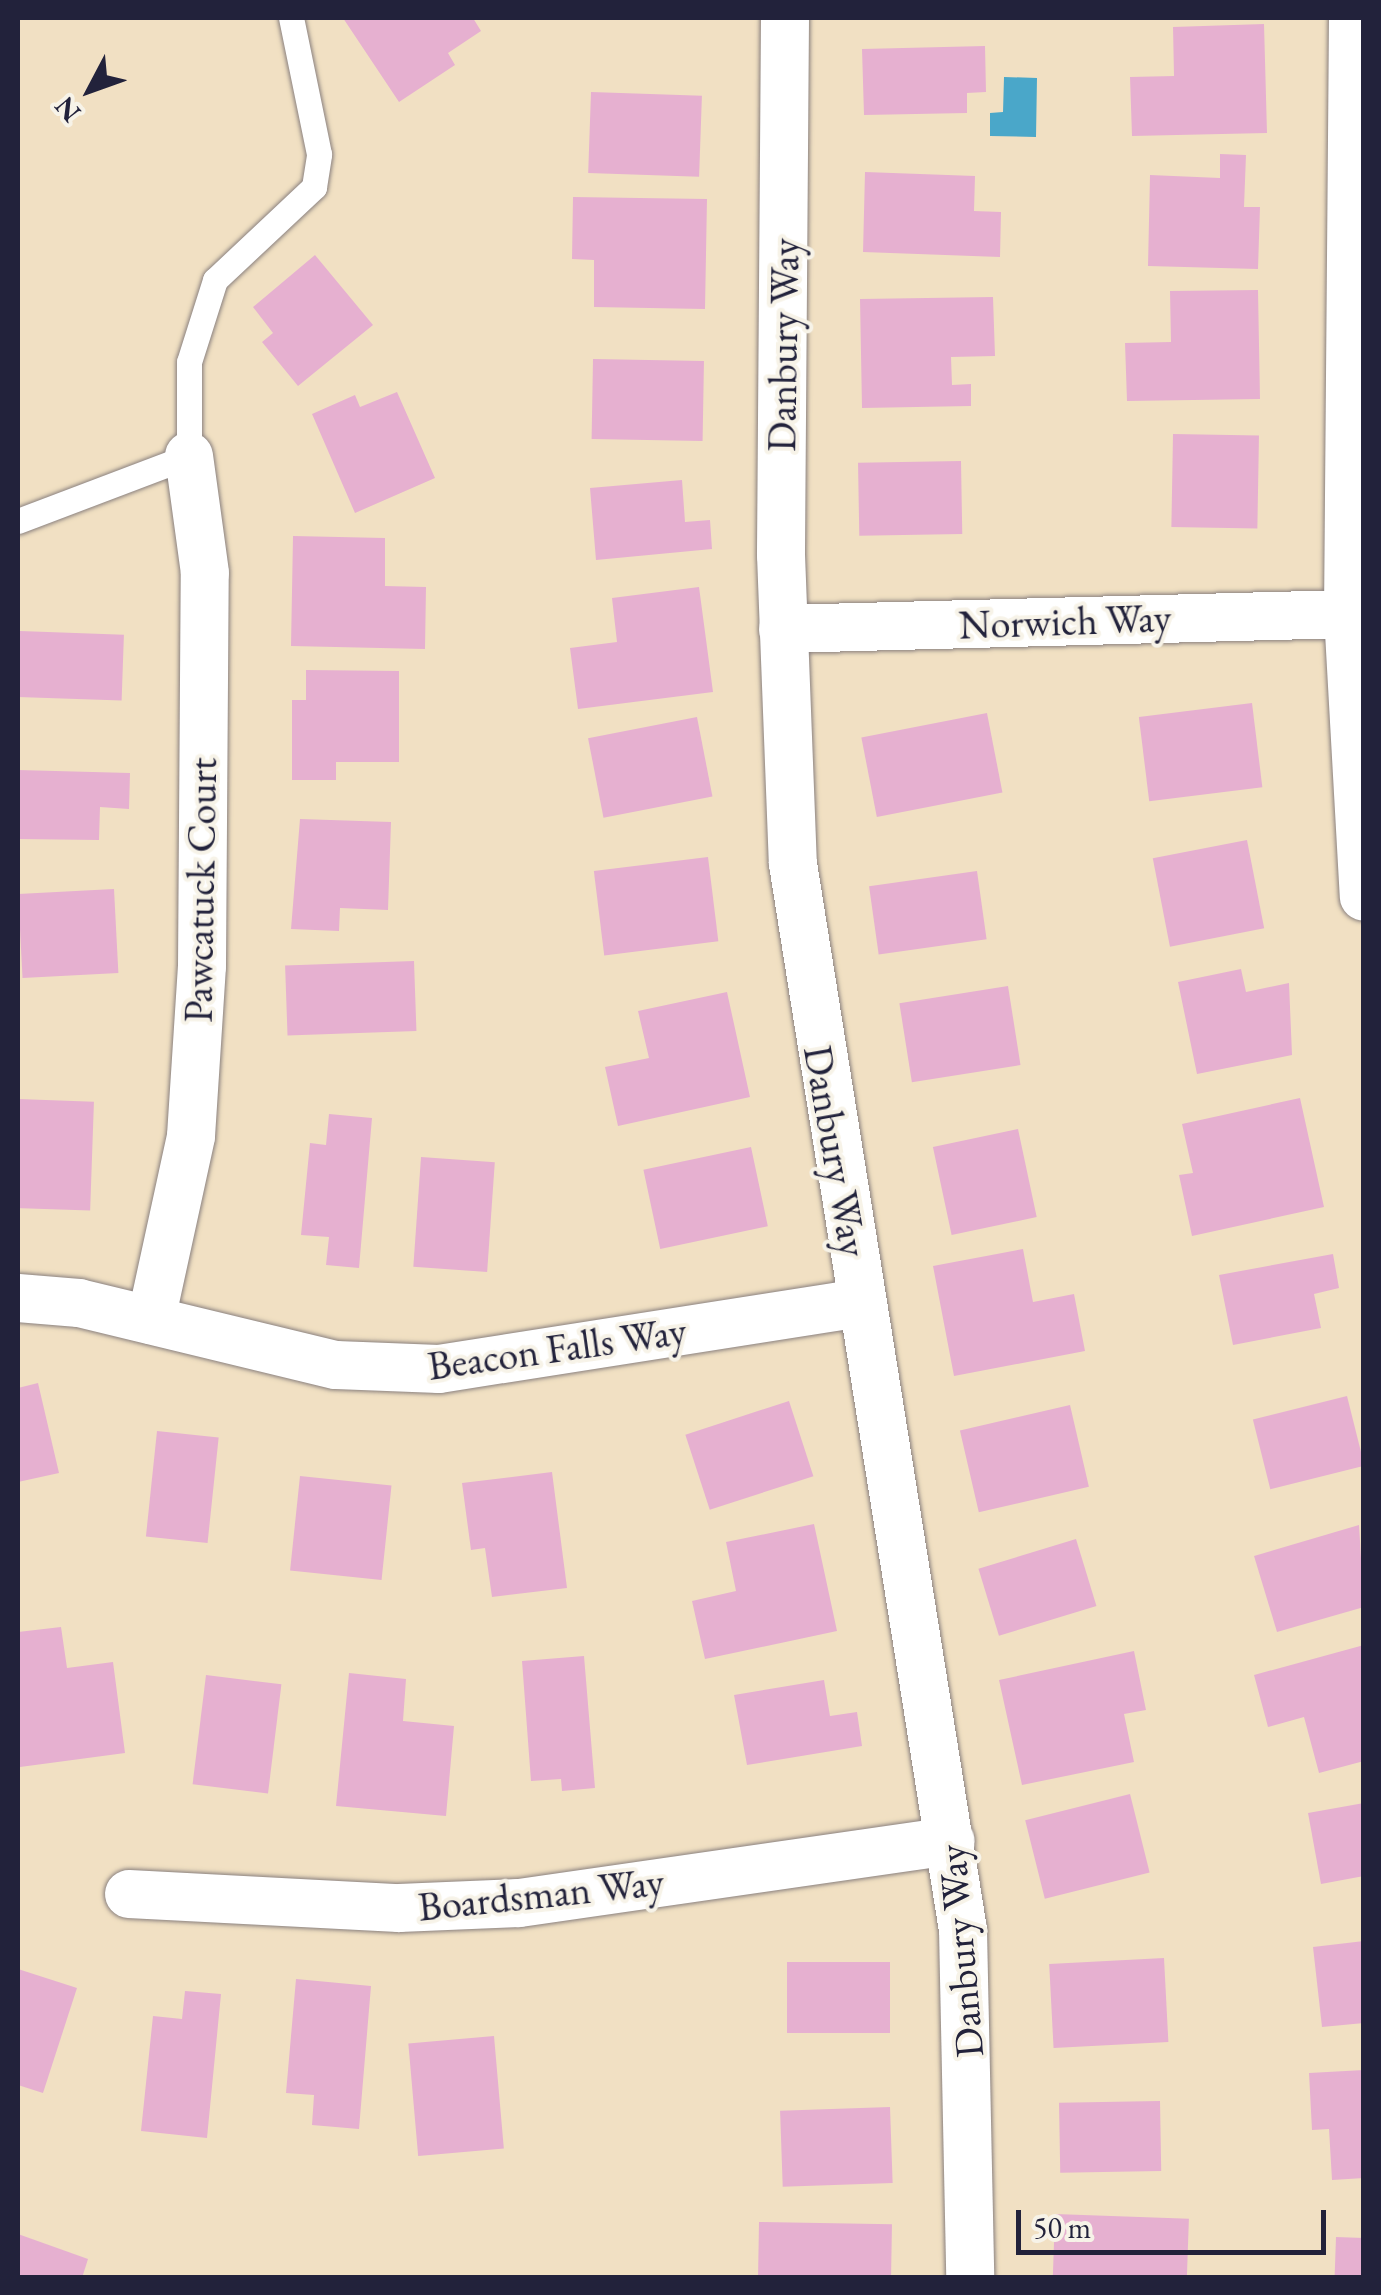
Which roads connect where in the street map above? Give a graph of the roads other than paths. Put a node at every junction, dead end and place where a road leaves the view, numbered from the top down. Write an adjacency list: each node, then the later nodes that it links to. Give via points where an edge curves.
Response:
1 (291, 18): 4 (lane, via 319,154 314,188 214,280 189,362)
2 (785, 18): 7 (street, Danbury Way)
3 (1354, 18): 6 (street)
4 (189, 456): 5 (lane); 11 (street, Pawcatuck Court, via 205,573 202,966 191,1136)
5 (18, 522)
6 (1348, 614): 7 (street, Norwich Way); 8 (street)
7 (782, 629): 10 (street, Danbury Way, via 793,864)
8 (1364, 897)
9 (18, 1298): 11 (street, Beacon Falls Way)
10 (862, 1303): 11 (street, Beacon Falls Way, via 439,1369 336,1365); 12 (street, Danbury Way)
11 (152, 1320)
12 (951, 1841): 13 (street, Boardsman Way, via 519,1904 399,1908); 14 (street, Danbury Way, via 971,2066)
13 (128, 1894)
14 (970, 2278)

